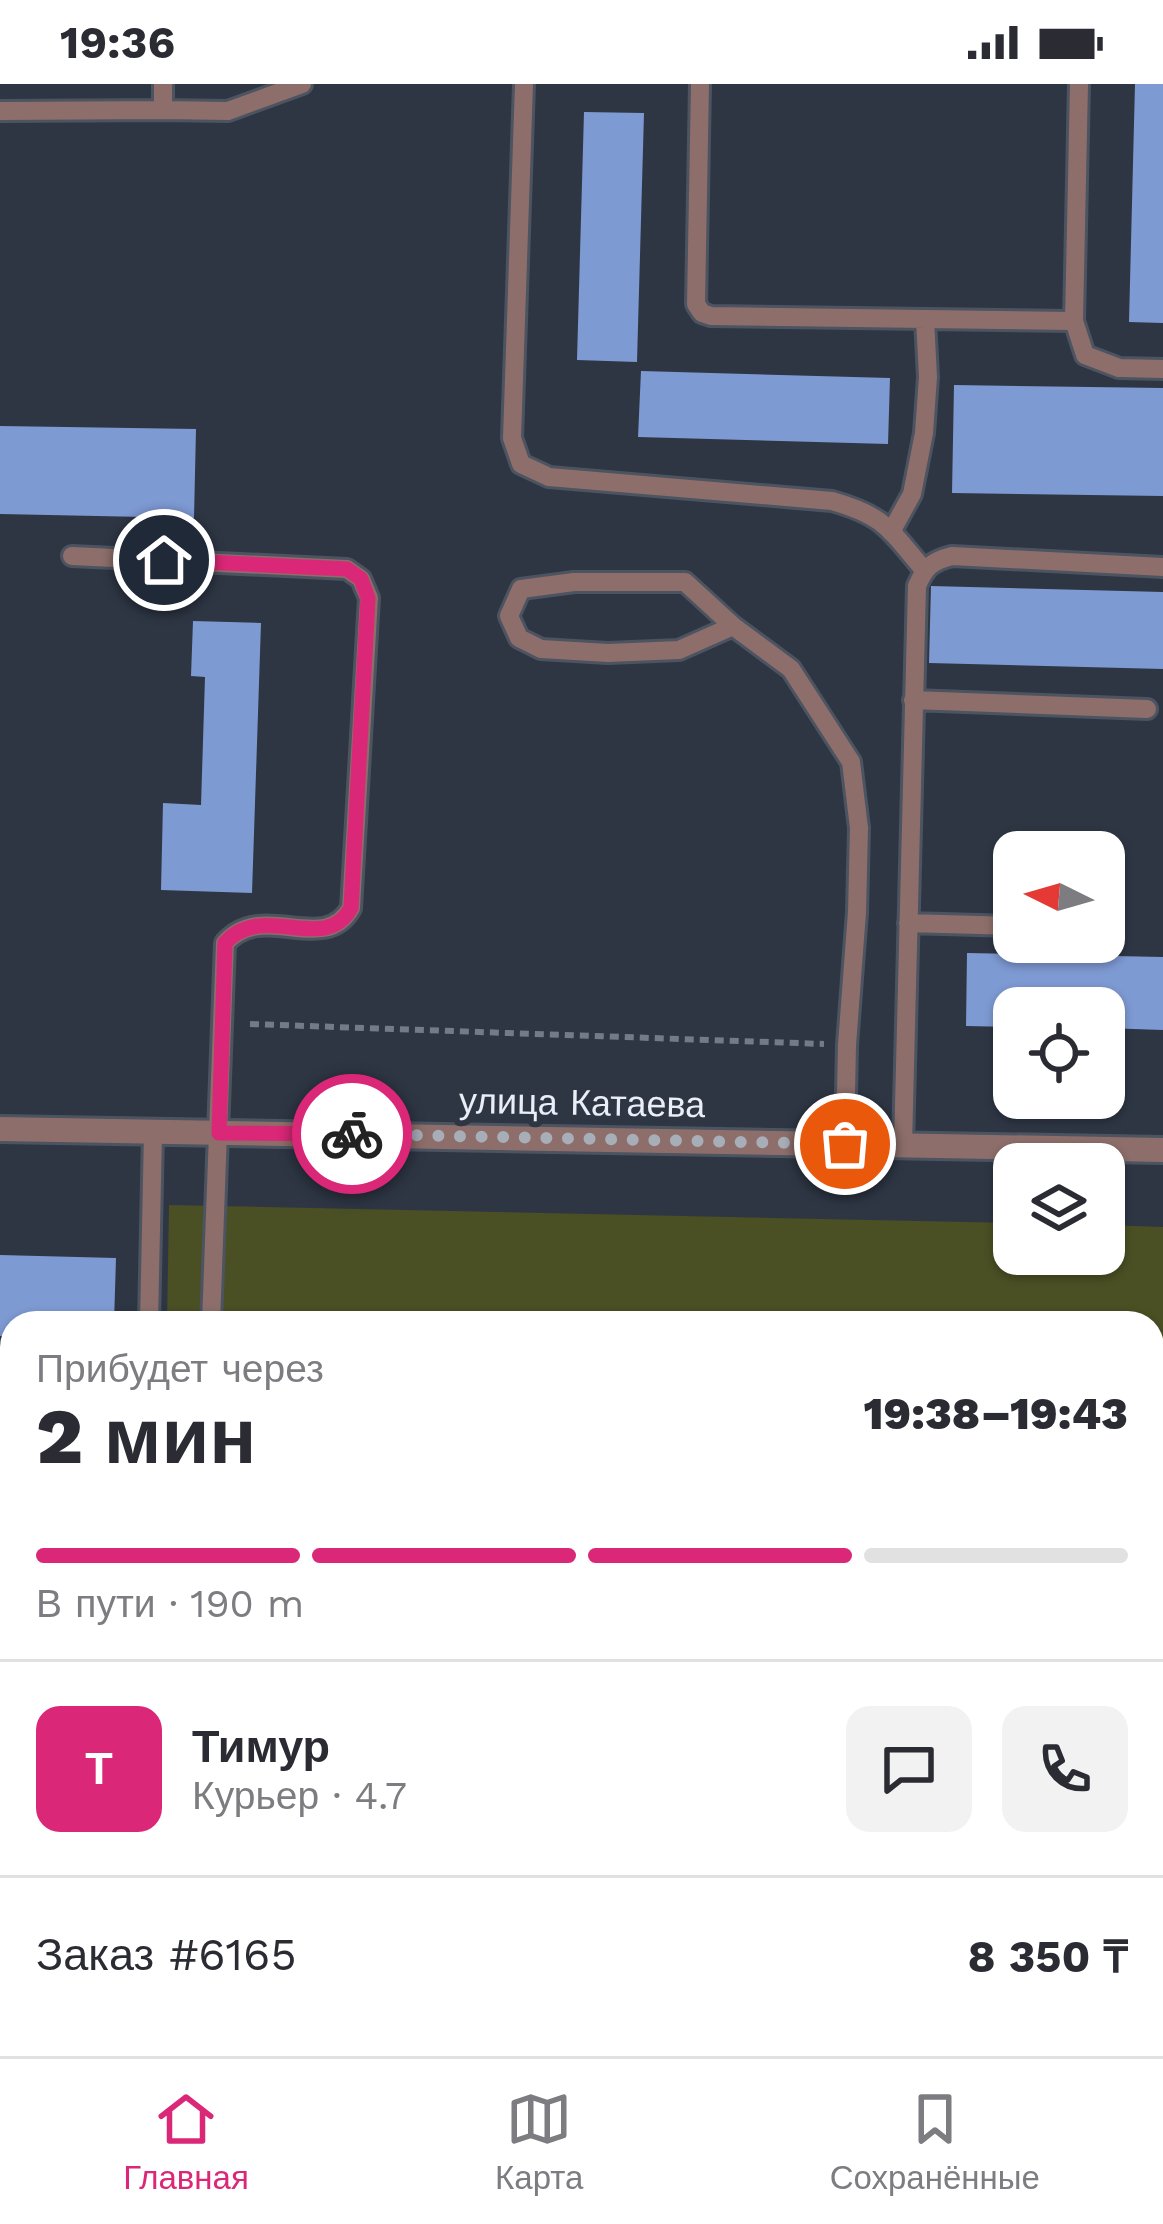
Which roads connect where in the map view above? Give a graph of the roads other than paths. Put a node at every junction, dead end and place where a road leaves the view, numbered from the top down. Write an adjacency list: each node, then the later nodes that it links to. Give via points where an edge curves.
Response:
1 (163, 84): 6 (lane)
2 (302, 84): 6 (lane, via 227,111)
3 (524, 84): 11 (lane, via 512,438 521,464 550,477 832,501 883,521)
4 (700, 84): 8 (lane, via 702,313)
5 (1079, 84): 9 (lane)
6 (163, 110): 7 (lane)
7 (0, 111)
8 (925, 319): 9 (lane); 11 (lane, via 923,433 912,494)
9 (1074, 321): 10 (lane, via 1085,355 1119,368)
10 (1163, 369)
11 (891, 532): 14 (lane)
12 (72, 556): 22 (lane, via 347,569 368,598 351,908 331,928 254,926 225,943)
13 (1163, 567): 14 (lane, via 952,556)
14 (924, 570): 16 (lane)
15 (733, 626): 15 (lane, via 685,582 521,589 509,616 518,638 541,649 608,653 679,650); 23 (lane, via 791,669 851,762 860,828)
16 (914, 700): 17 (lane); 18 (lane)
17 (1148, 709)
18 (908, 922): 19 (lane); 24 (lane)
19 (993, 925)
20 (0, 1130): 21 (street, улица Катаева)
21 (153, 1133): 22 (street, улица Катаева); 26 (lane)
22 (219, 1133): 23 (street, улица Катаева); 27 (lane)
23 (845, 1144): 24 (street, улица Катаева)
24 (903, 1146): 25 (street, улица Катаева)
25 (1163, 1150)
26 (149, 1311)
27 (212, 1311)

